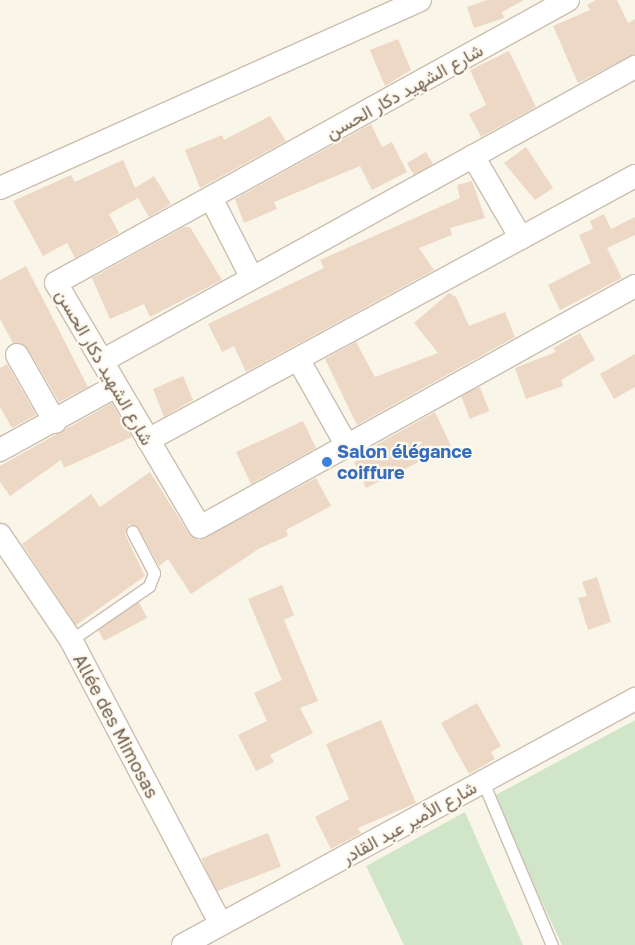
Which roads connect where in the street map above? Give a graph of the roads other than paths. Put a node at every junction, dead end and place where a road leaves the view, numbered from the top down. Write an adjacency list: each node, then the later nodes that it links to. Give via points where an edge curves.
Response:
1 (420, 0): 6 (street)
2 (568, 0): 7 (street, شارع الشهيد دكار الحسن)
3 (635, 67): 4 (street)
4 (472, 156): 8 (street); 9 (street)
5 (635, 176): 8 (street)
6 (0, 188)
7 (211, 198): 9 (street); 13 (street, شارع الشهيد دكار الحسن, via 56,283)
8 (521, 238): 12 (street)
9 (252, 278): 13 (street)
10 (635, 286): 17 (street, شارع الشهيد دكار الحسن)
11 (17, 355): 15 (street)
12 (298, 359): 16 (street); 17 (street)
13 (102, 361): 14 (street, شارع الشهيد دكار الحسن)
14 (116, 386): 15 (street); 16 (street, شارع الشهيد دكار الحسن)
15 (54, 422): 18 (street)
16 (148, 440): 17 (street, شارع الشهيد دكار الحسن, via 200,527)
17 (347, 446)
18 (0, 450)
19 (132, 531): 21 (lane, via 154,573 149,586)
20 (0, 535): 21 (street, Allée des Mimosas)
21 (71, 640): 24 (street, Allée des Mimosas)
22 (635, 699): 23 (street, شارع الأمير عبد القادر)
23 (484, 782): 24 (street, شارع الأمير عبد القادر); 26 (lane)
24 (221, 924): 25 (street, شارع الأمير عبد القادر)
25 (183, 945)
26 (552, 945)

